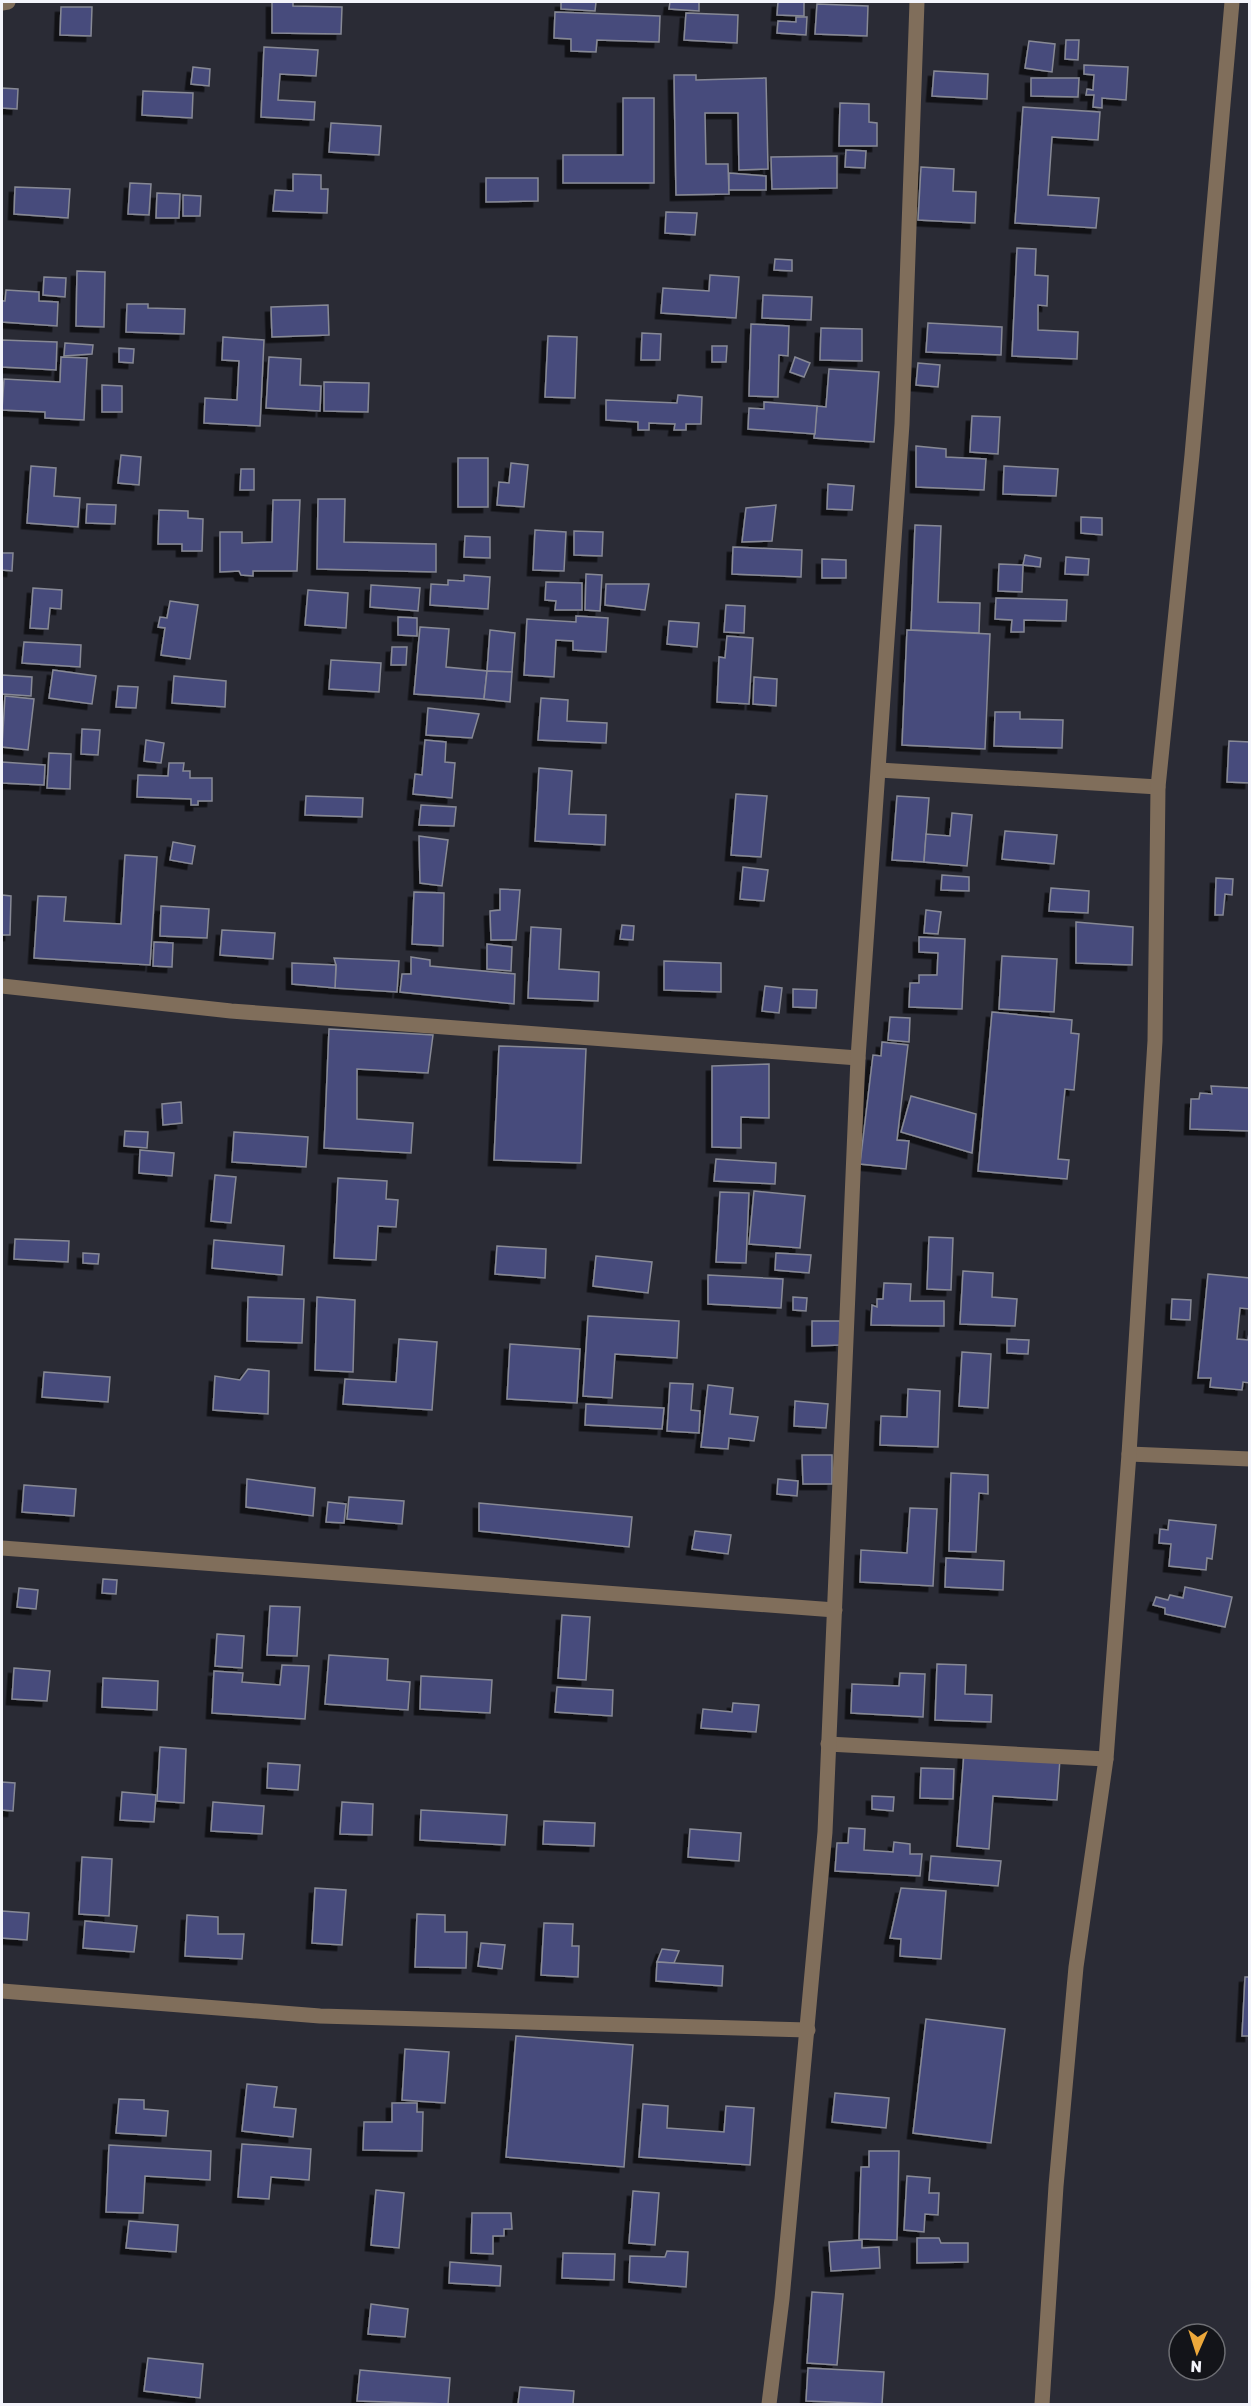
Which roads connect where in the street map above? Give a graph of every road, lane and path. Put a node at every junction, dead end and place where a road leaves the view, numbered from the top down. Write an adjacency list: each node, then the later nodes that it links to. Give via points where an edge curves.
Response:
1 (8, 2): 4 (street)
2 (917, 2): 5 (street, via 902,424)
3 (1232, 2): 6 (street)
4 (2, 3)
5 (879, 770): 6 (street); 8 (street)
6 (1158, 787): 9 (street, via 1155,1041)
7 (2, 986): 8 (street, via 231,1011)
8 (858, 1058): 12 (street)
9 (1129, 1454): 10 (street); 14 (street)
10 (1250, 1459)
11 (2, 1548): 12 (street)
12 (835, 1610): 13 (street)
13 (828, 1744): 14 (street); 16 (street, via 825,1833)
14 (1106, 1759): 18 (street, via 1076,1967)
15 (2, 1991): 16 (street, via 320,2016)
16 (808, 2030): 17 (street)
17 (770, 2404)
18 (1042, 2404)

